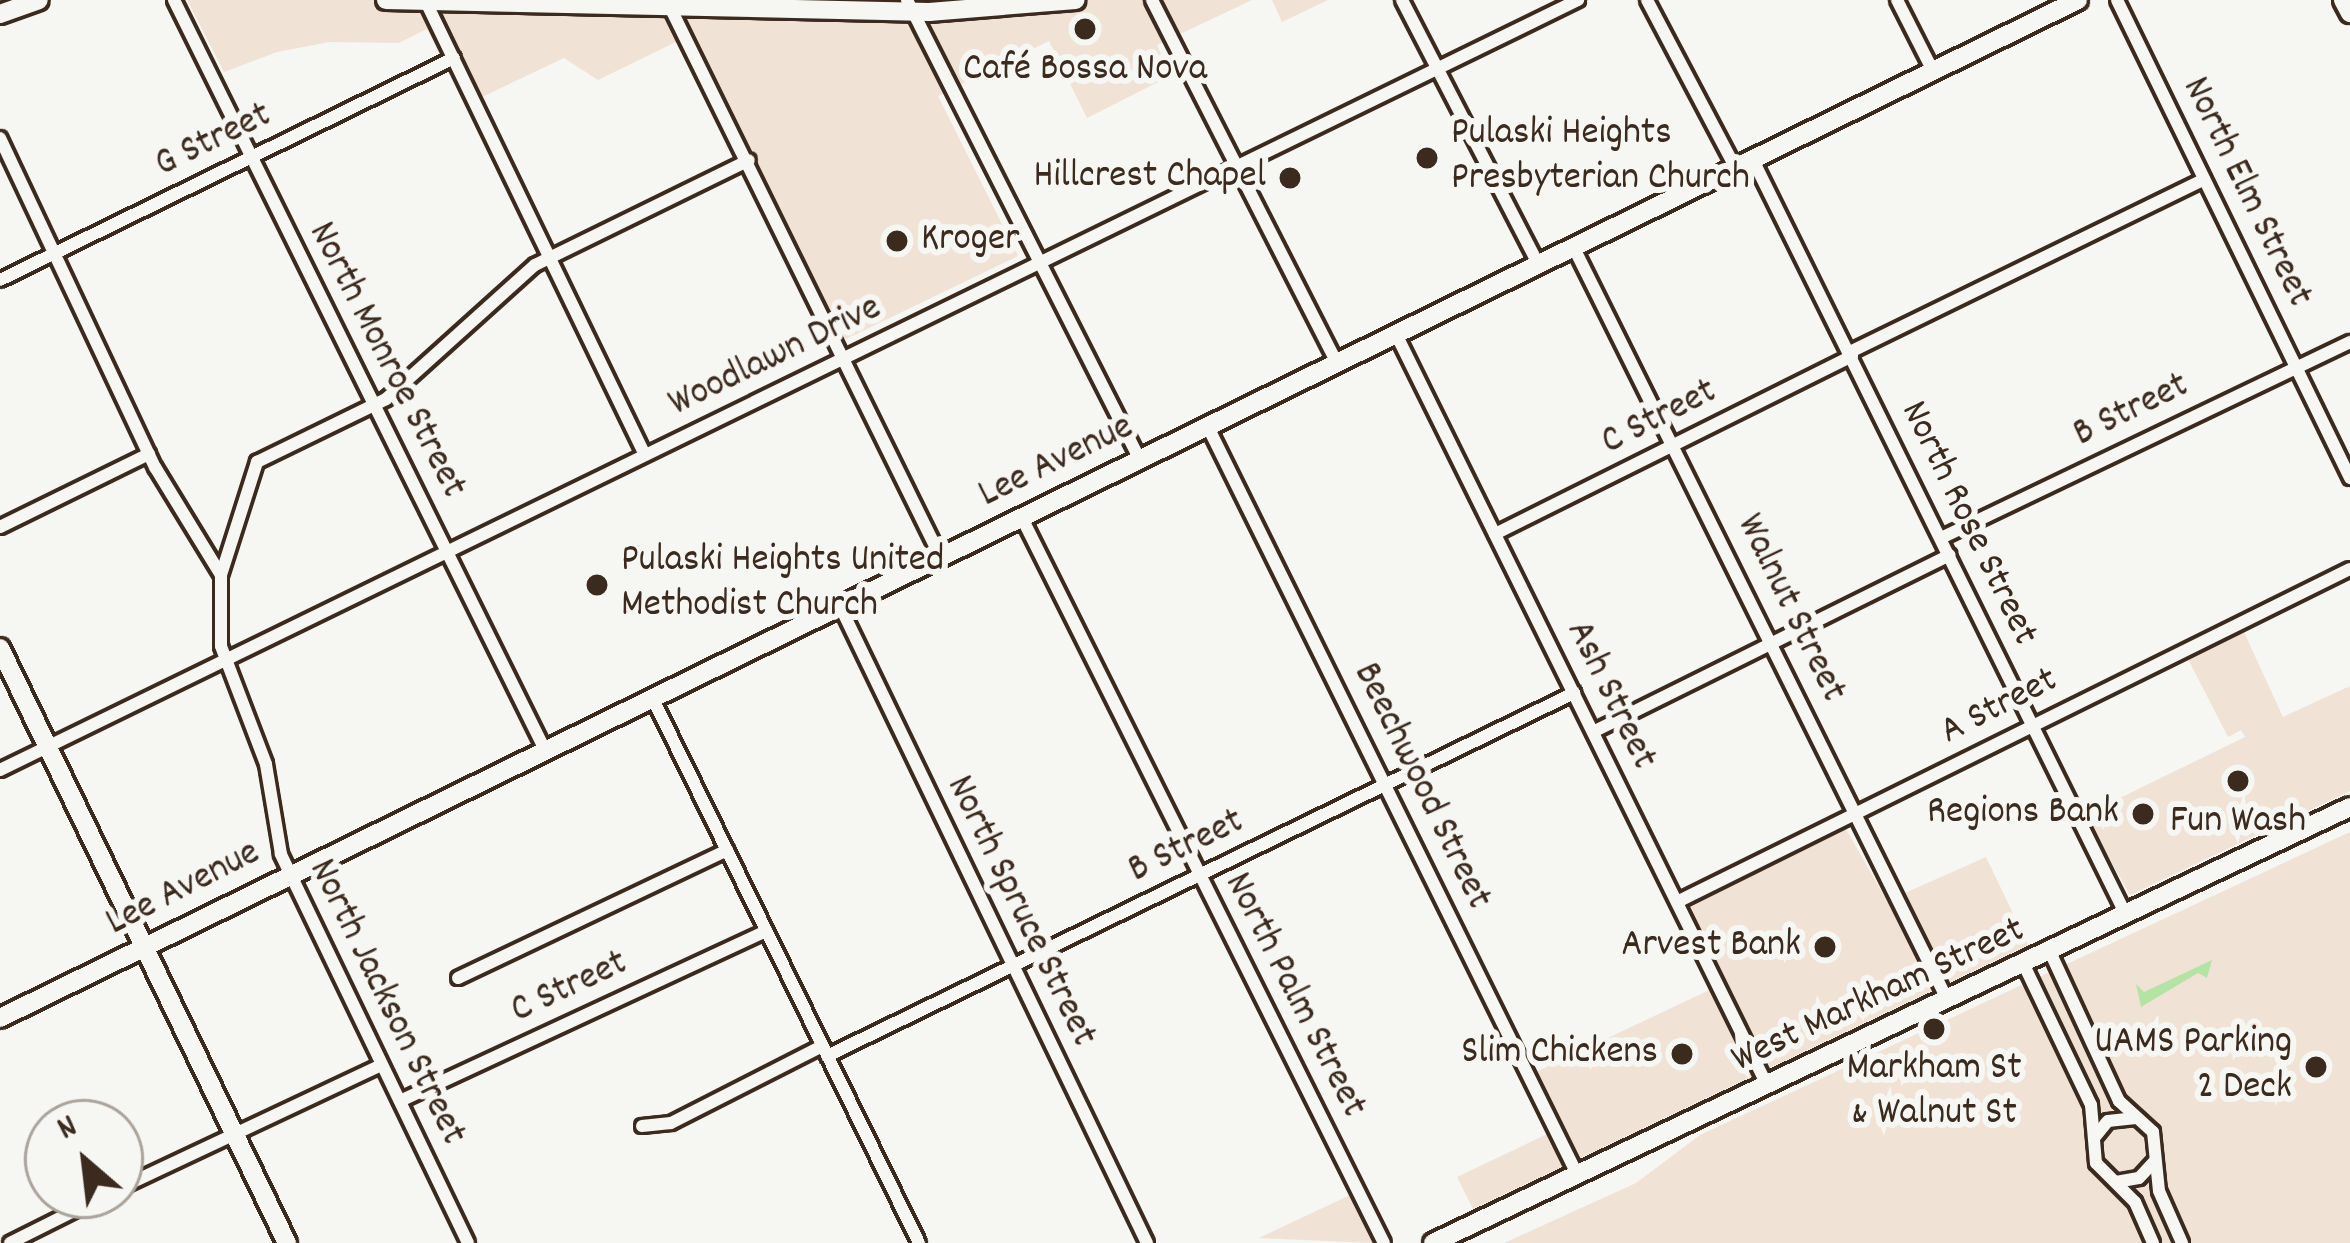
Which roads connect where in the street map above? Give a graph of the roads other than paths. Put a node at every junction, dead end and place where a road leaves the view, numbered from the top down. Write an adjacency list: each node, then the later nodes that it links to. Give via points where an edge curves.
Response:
1 (39, 0): 17 (street)
2 (174, 0): 22 (street, North Monroe Street)
3 (386, 0): 4 (street)
4 (425, 0): 14 (street); 18 (street)
5 (1076, 0): 15 (street, via 1007,11)
6 (1152, 0): 25 (street)
7 (1402, 0): 19 (street)
8 (1578, 0): 19 (street, Woodlawn Drive)
9 (1647, 0): 24 (street, North Rose Street)
10 (1897, 0): 20 (street)
11 (2078, 0): 20 (street, Lee Avenue)
12 (2117, 0): 26 (street, North Elm Street)
13 (2343, 0): 16 (street)
14 (668, 3): 15 (street); 23 (street)
15 (910, 5): 30 (street)
16 (2350, 13)
17 (0, 14)
18 (454, 58): 22 (street, G Street); 29 (street)
19 (1438, 69): 25 (street, Woodlawn Drive); 31 (street)
20 (1934, 71): 24 (street, Lee Avenue)
21 (0, 138): 28 (street)
22 (250, 158): 28 (street, G Street); 39 (street, North Monroe Street)
23 (749, 160): 29 (street, North Jackson Street); 36 (street)
24 (1744, 165): 27 (street, Lee Avenue); 35 (street, North Rose Street)
25 (1238, 168): 30 (street, Woodlawn Drive); 37 (street)
26 (2204, 179): 35 (street, C Street); 38 (street, North Elm Street)
27 (1574, 248): 31 (street, Lee Avenue); 41 (street, Walnut Street)
28 (54, 253): 32 (street, G Street); 42 (street)
29 (547, 259): 39 (street, North Jackson Street); 43 (street)
30 (1040, 263): 36 (street, Woodlawn Drive); 44 (street)
31 (1539, 266): 33 (street, Lee Avenue)
32 (0, 280)
33 (1396, 334): 37 (street, Lee Avenue); 48 (street, Ash Street)
34 (2350, 342): 38 (street, B Street)
35 (1851, 354): 41 (street, C Street); 49 (street, North Rose Street)
36 (843, 359): 43 (street, Woodlawn Drive); 52 (street)
37 (1337, 363): 40 (street, Lee Avenue)
38 (2297, 366): 45 (street, North Elm Street); 49 (street, B Street)
39 (373, 404): 50 (street, North Monroe Street); 54 (street, North Jackson Street, via 252,466)
40 (1208, 427): 44 (street, Lee Avenue); 66 (street, Beechwood Street)
41 (1674, 446): 48 (street, C Street); 56 (street, Walnut Street)
42 (149, 454): 47 (street); 54 (street, via 199,550)
43 (645, 454): 50 (street, Woodlawn Drive)
44 (1140, 460): 46 (street, Lee Avenue)
45 (2350, 478)
46 (1022, 518): 52 (street, Lee Avenue); 71 (street, North Palm Street)
47 (0, 527)
48 (1495, 534): 59 (street, Ash Street)
49 (1941, 538): 51 (street, North Rose Street)
50 (446, 551): 58 (street, Woodlawn Drive); 64 (street, North Monroe Street)
51 (1949, 555): 56 (street); 61 (street, North Rose Street)
52 (940, 556): 55 (street, Lee Avenue)
53 (2350, 569): 61 (street, A Street)
54 (221, 575): 58 (street, North Jackson Street)
55 (840, 606): 60 (street, Lee Avenue); 78 (street, North Spruce Street)
56 (1772, 643): 62 (street); 68 (street, Walnut Street)
57 (0, 648): 63 (street)
58 (225, 661): 63 (street, Woodlawn Drive); 70 (street, North Jackson Street, via 266,764)
59 (1574, 693): 62 (street, Ash Street); 66 (street, B Street)
60 (652, 698): 64 (street, Lee Avenue); 69 (street)
61 (2031, 725): 68 (street, A Street); 73 (street, North Rose Street)
62 (1593, 732): 72 (street, Ash Street)
63 (48, 745): 65 (street, Woodlawn Drive); 75 (street)
64 (544, 748): 70 (street, Lee Avenue)
65 (0, 770)
66 (1386, 785): 71 (street, B Street); 91 (street, Beechwood Street)
67 (2350, 807): 73 (street, West Markham Street)
68 (1856, 814): 72 (street, A Street); 80 (street, Walnut Street)
69 (727, 850): 74 (street); 79 (street)
70 (289, 874): 75 (street, Lee Avenue); 83 (street, North Jackson Street)
71 (1199, 875): 78 (street, B Street); 101 (street, North Palm Street)
72 (1677, 902): 84 (street, Ash Street)
73 (2126, 915): 76 (street, West Markham Street)
74 (766, 931): 82 (street); 85 (street, C Street)
75 (145, 946): 81 (street, Lee Avenue); 88 (street)
76 (2050, 954): 77 (street, West Markham Street); 86 (street, via 2120,1101)
77 (2024, 965): 80 (street, West Markham Street); 89 (street, via 2091,1105)
78 (1012, 967): 82 (street, B Street); 100 (street, North Spruce Street)
79 (458, 978)
80 (1947, 999): 84 (street, West Markham Street)
81 (1, 1017)
82 (825, 1051): 87 (street, B Street, via 671,1124); 99 (street)
83 (381, 1064): 85 (street, North Jackson Street); 88 (street)
84 (1767, 1084): 91 (street, West Markham Street)
85 (400, 1101): 98 (street, North Jackson Street)
86 (2138, 1119): 89 (street, via 2108,1120); 90 (street, via 2153,1132)
87 (643, 1126)
88 (234, 1132): 92 (street); 97 (street)
89 (2094, 1139): 93 (street, via 2096,1163)
90 (2156, 1160): 93 (street, via 2139,1178); 104 (street, via 2159,1191)
91 (1577, 1174): 102 (street, West Markham Street)
92 (144, 1176)
93 (2116, 1182): 103 (street)
94 (57, 1219): 96 (street)
95 (0, 1233): 96 (street)
96 (8, 1243)
97 (287, 1243)
98 (468, 1243)
99 (919, 1243)
100 (1147, 1243)
101 (1384, 1243)
102 (1433, 1243)
103 (2153, 1243)
104 (2182, 1243)

